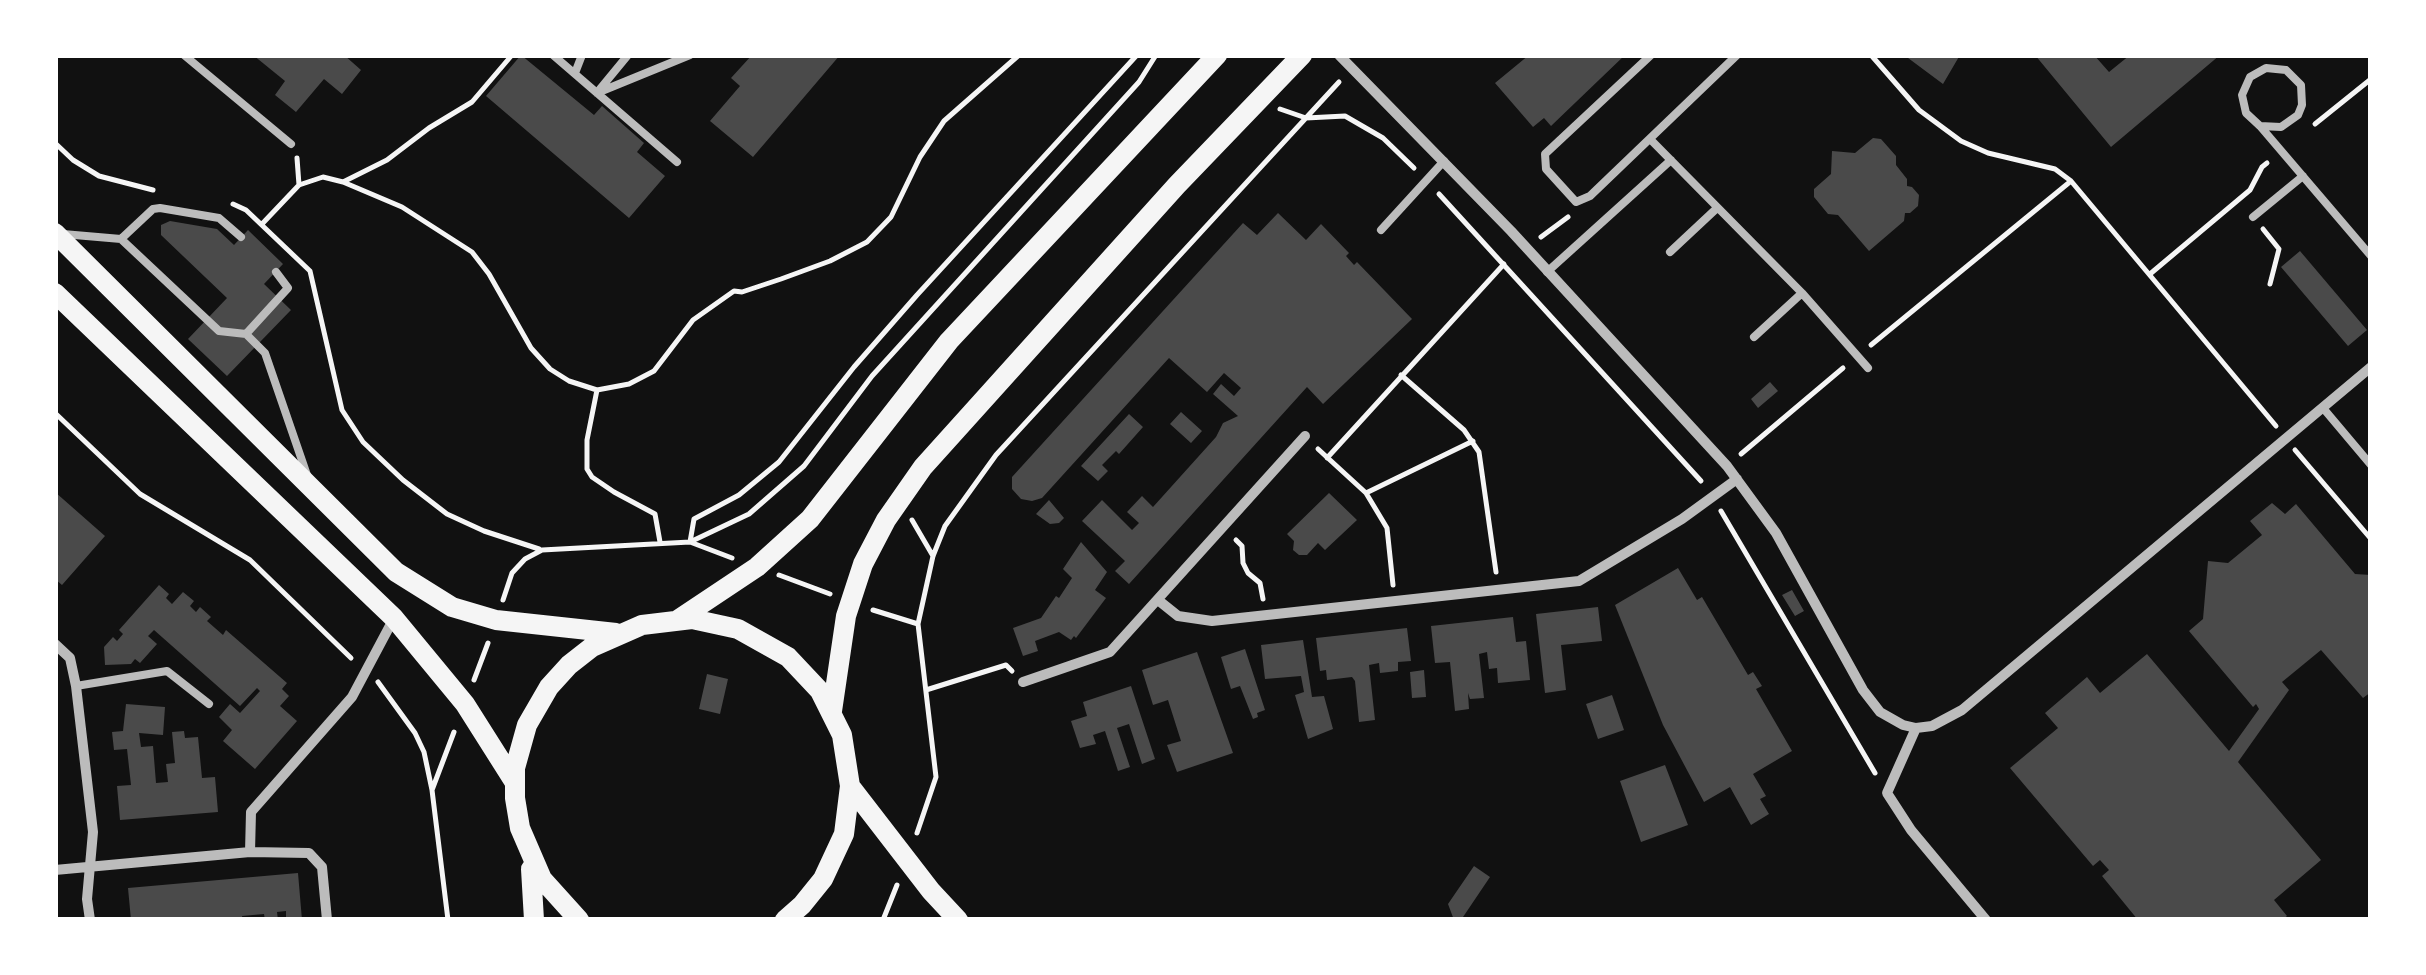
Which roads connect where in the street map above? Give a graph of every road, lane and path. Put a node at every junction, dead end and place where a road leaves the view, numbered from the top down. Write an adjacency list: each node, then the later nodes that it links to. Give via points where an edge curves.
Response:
1 (184, 55): 24 (lane)
2 (512, 55): 32 (path, via 472,102)
3 (554, 55): 17 (lane)
4 (582, 55): 17 (lane)
5 (628, 55): 19 (lane)
6 (690, 55): 19 (lane)
7 (1019, 55): 61 (path, via 944,121 891,217 867,242 782,279 734,290 693,320 654,371)
8 (1137, 55): 9 (path, via 904,309 779,462 694,520 690,542 750,514 804,466 872,376 1139,82)
9 (1156, 55)
10 (1217, 55): 85 (main road, via 949,341 810,520)
11 (1302, 55): 74 (main road, via 966,417)
12 (1339, 55): 16 (street)
13 (1651, 55): 37 (lane, via 1545,154 1546,169)
14 (1737, 55): 22 (lane)
15 (1871, 55): 31 (path, via 1919,110 1961,140 2056,169)
16 (1352, 69): 20 (path); 27 (street)
17 (575, 73): 19 (lane)
18 (2371, 79): 25 (path)
19 (597, 93): 28 (lane)
20 (1306, 118): 30 (path, via 1345,116 1362,123); 79 (path, via 980,474)
21 (2260, 126): 21 (lane, via 2242,104 2244,85 2266,68 2286,70 2300,85 2298,115 2281,127); 25 (lane)
22 (1650, 138): 26 (lane); 37 (lane)
23 (55, 143): 34 (path, via 100,176)
24 (291, 144): 33 (path)
25 (2282, 151): 29 (lane); 35 (path)
26 (1671, 160): 38 (lane); 50 (lane)
27 (1444, 161): 30 (lane); 45 (street)
28 (677, 162)
29 (2303, 176): 39 (lane); 47 (lane)
30 (1426, 180): 41 (lane); 48 (path)
31 (2071, 181): 51 (path); 57 (path)
32 (343, 182): 33 (path, via 323,177); 61 (path, via 402,206 472,252 530,348 570,382)
33 (299, 185): 40 (path)
34 (170, 193)
35 (2238, 200): 39 (path); 51 (path)
36 (218, 201): 40 (path, via 240,206)
37 (1576, 202): 45 (path, via 1568,217)
38 (1716, 209): 46 (lane); 54 (lane)
39 (2253, 217): 52 (path, via 2279,249)
40 (262, 224): 78 (path, via 313,276 337,394 362,442 448,514)
41 (1381, 230)
42 (55, 234): 44 (lane); 71 (main road)
43 (241, 237): 44 (lane, via 218,218 160,208)
44 (121, 239): 55 (lane, via 219,332)
45 (1527, 248): 48 (path); 50 (street)
46 (1670, 252)
47 (2371, 256)
48 (1504, 264): 60 (path); 73 (path)
49 (276, 272): 55 (lane, via 288,288)
50 (1548, 272): 69 (street)
51 (2150, 274): 65 (path)
52 (2270, 284)
53 (55, 293): 84 (main road)
54 (1802, 293): 56 (lane); 57 (lane)
55 (246, 334): 71 (lane, via 265,353)
56 (1754, 337)
57 (1858, 356): 58 (lane); 69 (path)
58 (1868, 368)
59 (2371, 368): 62 (street)
60 (1401, 375): 66 (path); 67 (path)
61 (597, 390): 77 (path, via 587,468 655,514)
62 (2323, 408): 65 (street); 68 (lane)
63 (55, 413): 88 (path, via 140,494 250,560)
64 (1305, 436): 67 (path); 75 (street)
65 (2286, 439): 76 (path); 94 (street, via 1962,710)
66 (1473, 442): 72 (path); 80 (path, via 1483,462)
67 (1327, 458): 72 (path)
68 (2371, 465)
69 (1727, 466): 70 (street)
70 (1737, 479): 73 (street); 94 (street, via 1776,533 1863,690 1890,719)
71 (312, 489): 86 (main road, via 396,572 452,608 510,624)
72 (1366, 493): 82 (path, via 1387,528)
73 (1712, 496): 80 (street, via 1580,581); 98 (path)
74 (901, 500): 79 (path); 93 (main road, via 863,564 850,601)
75 (1223, 528): 81 (street); 83 (path, via 1242,546 1248,573 1260,583)
76 (2371, 539)
77 (660, 543)
78 (542, 550)
79 (933, 556): 91 (path, via 918,624)
80 (1498, 590): 82 (street)
81 (1158, 600): 83 (street, via 1178,616); 89 (street, via 1110,652)
82 (1394, 601): 83 (street)
83 (1265, 615)
84 (394, 618): 88 (street); 95 (main road, via 465,704)
85 (679, 620): 86 (main road); 93 (main road, via 726,626 769,644 805,673)
86 (618, 633): 95 (main road, via 568,665 541,699 522,738)
87 (55, 644): 90 (street, via 70,658)
88 (367, 673): 97 (path, via 415,733); 99 (street, via 252,812)
89 (1023, 682): 91 (path, via 1006,665)
90 (76, 686): 92 (lane, via 167,671); 102 (street, via 93,832)
91 (926, 690): 101 (path, via 936,777)
92 (209, 704)
93 (832, 711): 96 (main road)
94 (1916, 728): 98 (street)
95 (515, 782): 100 (main road)
96 (850, 786): 101 (main road); 108 (main road, via 844,834 831,865)
97 (432, 790)
98 (1888, 793): 111 (street)
99 (250, 852): 102 (street); 105 (street, via 309,853 322,867)
100 (530, 856): 106 (main road); 107 (main road, via 548,889)
101 (907, 859): 109 (path); 110 (main road)
102 (90, 867): 103 (street); 104 (street)
103 (55, 870)
104 (90, 920)
105 (327, 920)
106 (534, 920)
107 (579, 920)
108 (785, 920)
109 (883, 920)
110 (958, 920)
111 (1986, 920)

